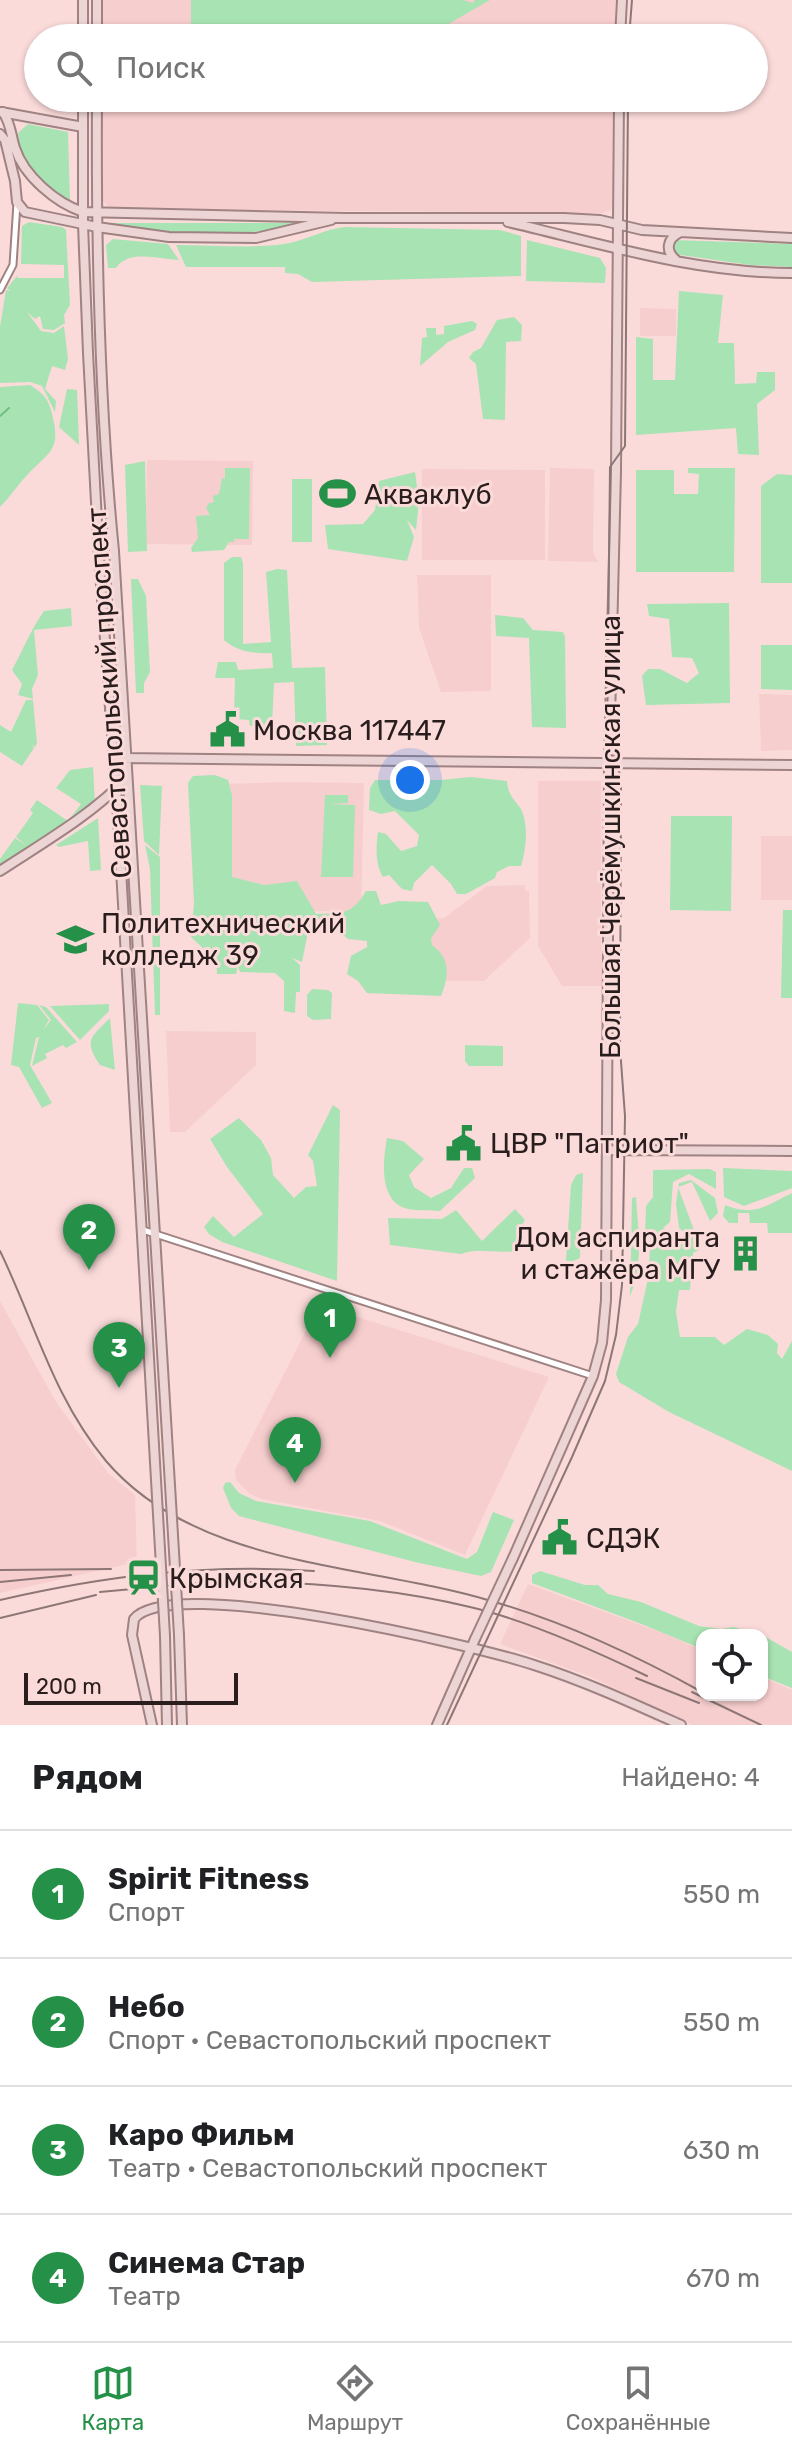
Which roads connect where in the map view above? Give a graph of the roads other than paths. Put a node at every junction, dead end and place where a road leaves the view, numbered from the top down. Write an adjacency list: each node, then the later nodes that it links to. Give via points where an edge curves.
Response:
1 (83, 0): 4 (main road)
2 (97, 0): 5 (main road)
3 (622, 0): 6 (main road)
4 (83, 24)
5 (97, 24)
6 (621, 24)
7 (2, 112): 11 (main road); 12 (main road); 15 (main road)
8 (83, 112): 13 (main road, Севастопольский проспект)
9 (97, 112): 20 (main road, Севастопольский проспект)
10 (619, 112): 24 (main road, Большая Черёмушкинская улица)
11 (32, 117): 13 (main road); 15 (main road)
12 (0, 124)
13 (83, 127): 19 (main road, Севастопольский проспект)
14 (0, 134): 17 (main road)
15 (13, 137): 16 (main road)
16 (32, 177): 17 (main road, via 21,173); 19 (main road, via 61,202)
17 (15, 181): 18 (main road)
18 (17, 202): 23 (main road, via 25,212); 33 (street, via 13,265)
19 (83, 212): 20 (main road); 23 (main road, Севастопольский проспект)
20 (96, 213): 21 (main road); 25 (main road, Севастопольский проспект)
21 (346, 218): 22 (main road); 25 (main road, via 256,238 169,237)
22 (488, 219): 24 (main road); 29 (main road)
23 (83, 224): 25 (main road); 34 (main road, Севастопольский проспект)
24 (618, 224): 26 (main road); 29 (main road, Большая Черёмушкинская улица)
25 (97, 227): 35 (main road, Севастопольский проспект)
26 (657, 231): 27 (main road); 30 (main road, via 664,244)
27 (681, 232): 28 (main road); 31 (main road, via 668,244)
28 (792, 238)
29 (618, 249): 30 (main road); 36 (main road, Большая Черёмушкинская улица)
30 (657, 258): 31 (main road)
31 (676, 260): 32 (main road)
32 (792, 273)
33 (0, 290)
34 (112, 758): 35 (main road); 39 (main road, Севастопольский проспект)
35 (125, 758): 36 (main road); 38 (main road, Севастопольский проспект)
36 (609, 763): 37 (main road); 41 (main road, Большая Черёмушкинская улица)
37 (792, 765)
38 (127, 778): 39 (main road); 44 (main road, Севастопольский проспект)
39 (116, 790): 40 (main road, via 76,823); 43 (main road, Севастопольский проспект)
40 (0, 871)
41 (609, 1150): 42 (main road); 47 (main road, Большая Черёмушкинская улица, via 606,1300)
42 (792, 1151)
43 (142, 1230): 44 (street); 46 (main road, Севастопольский проспект)
44 (155, 1233): 45 (main road, Севастопольский проспект); 47 (street)
45 (162, 1336): 46 (street, via 154,1329); 51 (main road, Севастопольский проспект, bridge)
46 (147, 1337): 50 (main road, Севастопольский проспект, bridge)
47 (593, 1376): 48 (main road, Большая Черёмушкинская улица, bridge)
48 (470, 1649): 49 (main road, via 288,1609 149,1608 138,1614 132,1629); 52 (main road, Большая Черёмушкинская улица); 53 (main road, via 561,1674)
49 (152, 1725)
50 (167, 1725)
51 (182, 1725)
52 (437, 1725)
53 (681, 1725)

